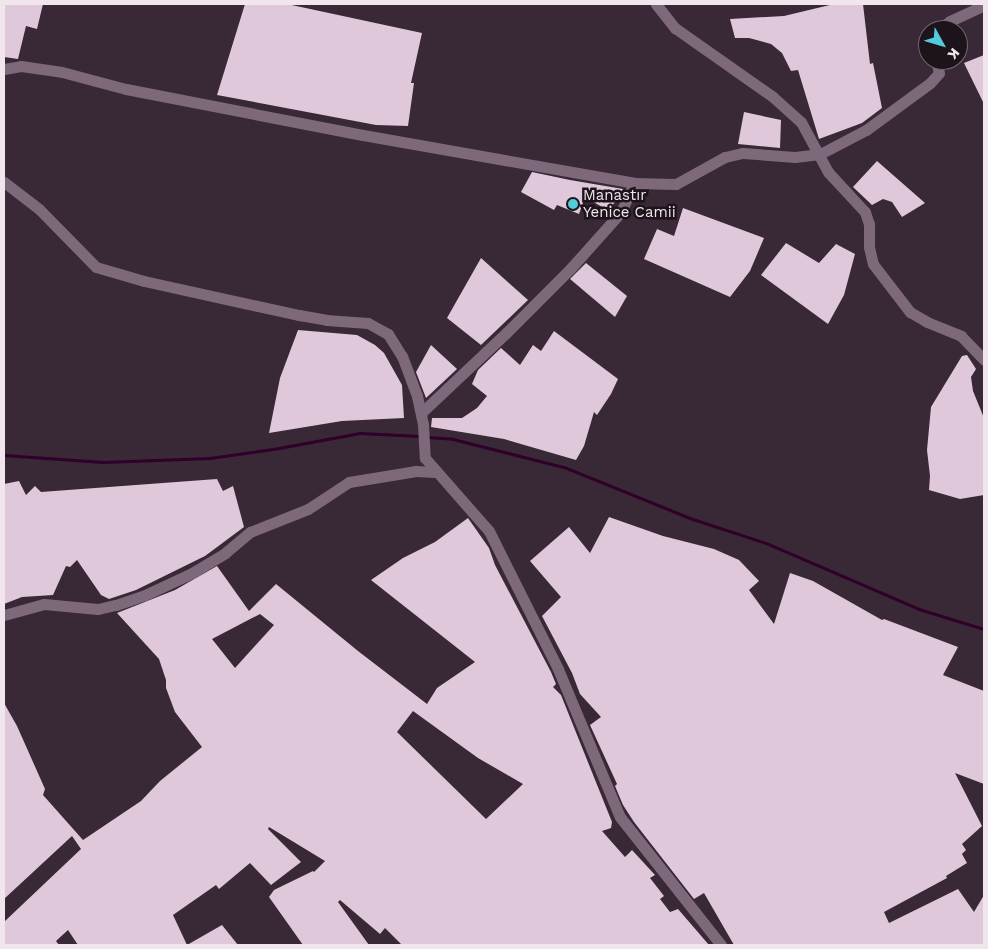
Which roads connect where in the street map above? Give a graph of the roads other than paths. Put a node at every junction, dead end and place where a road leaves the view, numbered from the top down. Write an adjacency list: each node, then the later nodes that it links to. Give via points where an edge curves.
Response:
1 (656, 4): 6 (street, via 675,28 773,97 801,122)
2 (984, 5): 3 (street)
3 (952, 20)
4 (4, 69): 8 (street, via 21,66 62,72 126,89 363,135)
5 (938, 70): 6 (street, via 930,83 866,130)
6 (820, 154): 8 (street, via 795,157 743,154 725,158 676,184); 9 (street, via 828,172 865,212 873,264 910,312 961,336)
7 (4, 182): 10 (street, via 39,208 96,267 144,281 299,315 368,323 388,334 402,356)
8 (634, 183): 10 (street, via 621,212 570,269)
9 (984, 360)
10 (422, 419): 11 (street, via 423,450)
11 (435, 472): 12 (street, via 416,471 349,482 308,509 250,532 225,553 192,573 116,605 98,609 44,604); 13 (street, via 489,530 558,669 620,817)
12 (4, 615)
13 (721, 945)

